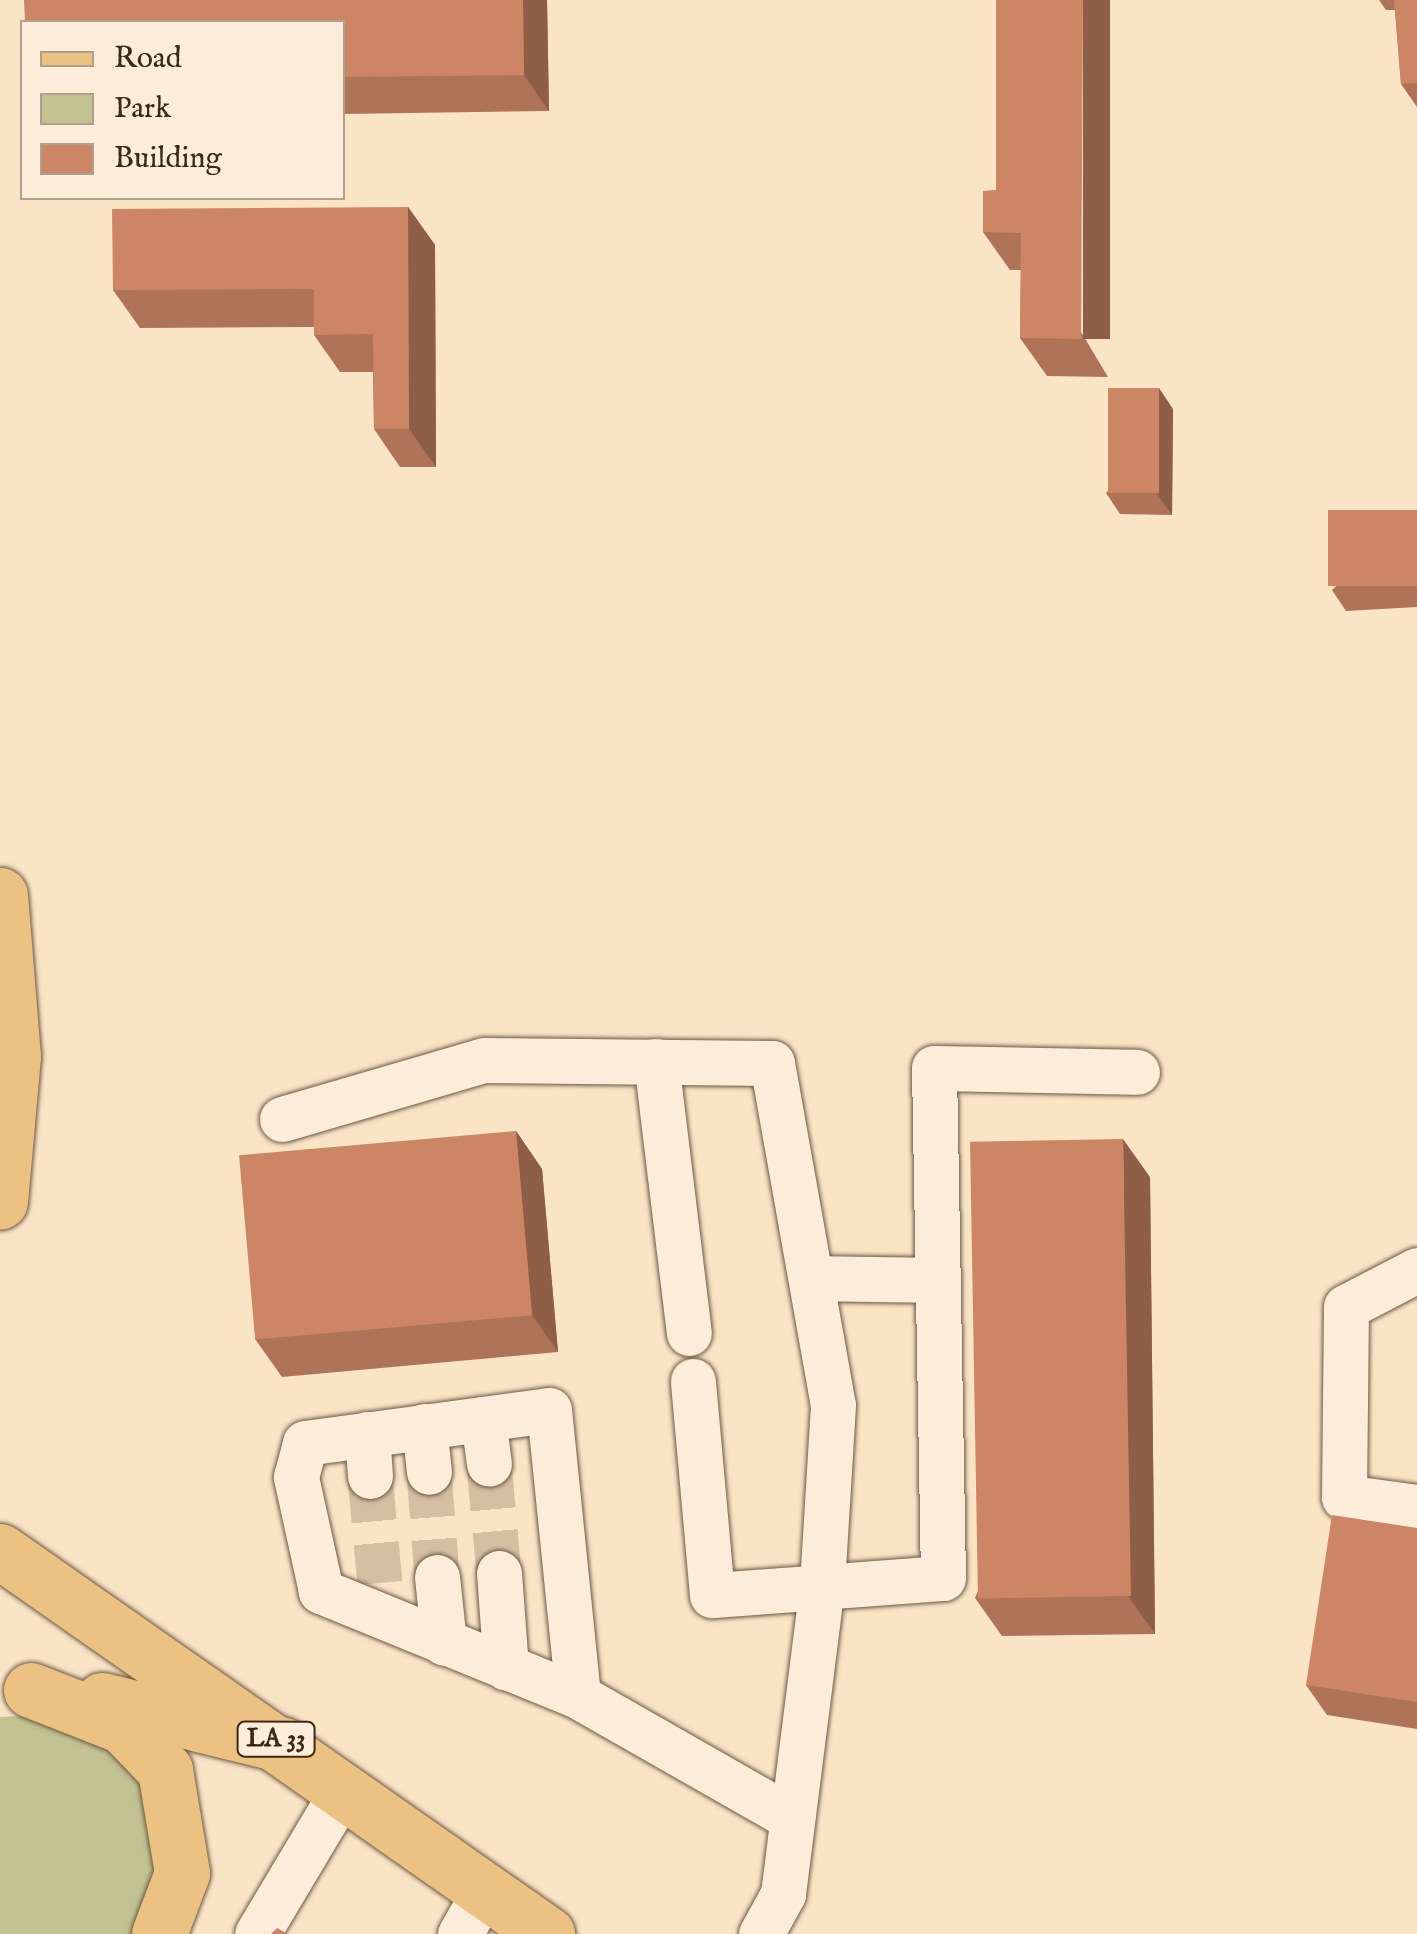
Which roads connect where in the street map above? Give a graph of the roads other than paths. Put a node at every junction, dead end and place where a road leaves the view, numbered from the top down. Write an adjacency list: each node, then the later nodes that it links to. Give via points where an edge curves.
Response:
1 (0, 895): 5 (main road, via 13,1056)
2 (656, 1061): 4 (lane, via 484,1060); 7 (lane, via 772,1063); 9 (lane)
3 (1138, 1072): 8 (lane, via 934,1068)
4 (282, 1119)
5 (0, 1200)
6 (1417, 1270): 15 (lane, via 1346,1307 1344,1478 1344,1497)
7 (810, 1278): 8 (lane); 19 (lane, via 833,1405)
8 (937, 1280): 19 (lane, via 942,1578)
9 (689, 1333)
10 (693, 1382): 19 (lane, via 712,1595)
11 (483, 1419): 12 (lane); 13 (lane); 23 (lane, via 549,1410)
12 (424, 1426): 14 (lane); 20 (lane, via 369,1455 305,1442 296,1477 321,1590 382,1601)
13 (489, 1464)
14 (429, 1472)
15 (1417, 1508)
16 (0, 1551): 24 (main road, LA 33)
17 (500, 1573): 21 (lane)
18 (437, 1577): 20 (lane)
19 (822, 1587): 26 (lane)
20 (444, 1644): 21 (lane)
21 (506, 1668): 23 (lane)
22 (15, 1690): 24 (main road); 29 (main road, via 123,1726 165,1770 182,1873)
23 (578, 1696): 26 (lane)
24 (284, 1745): 25 (main road, LA 33)
25 (344, 1788): 27 (main road, LA 33); 28 (lane)
26 (792, 1818): 31 (lane, via 783,1894)
27 (473, 1912): 30 (main road, LA 33)
28 (275, 1928)
29 (159, 1934)
30 (546, 1934)
31 (761, 1934)

